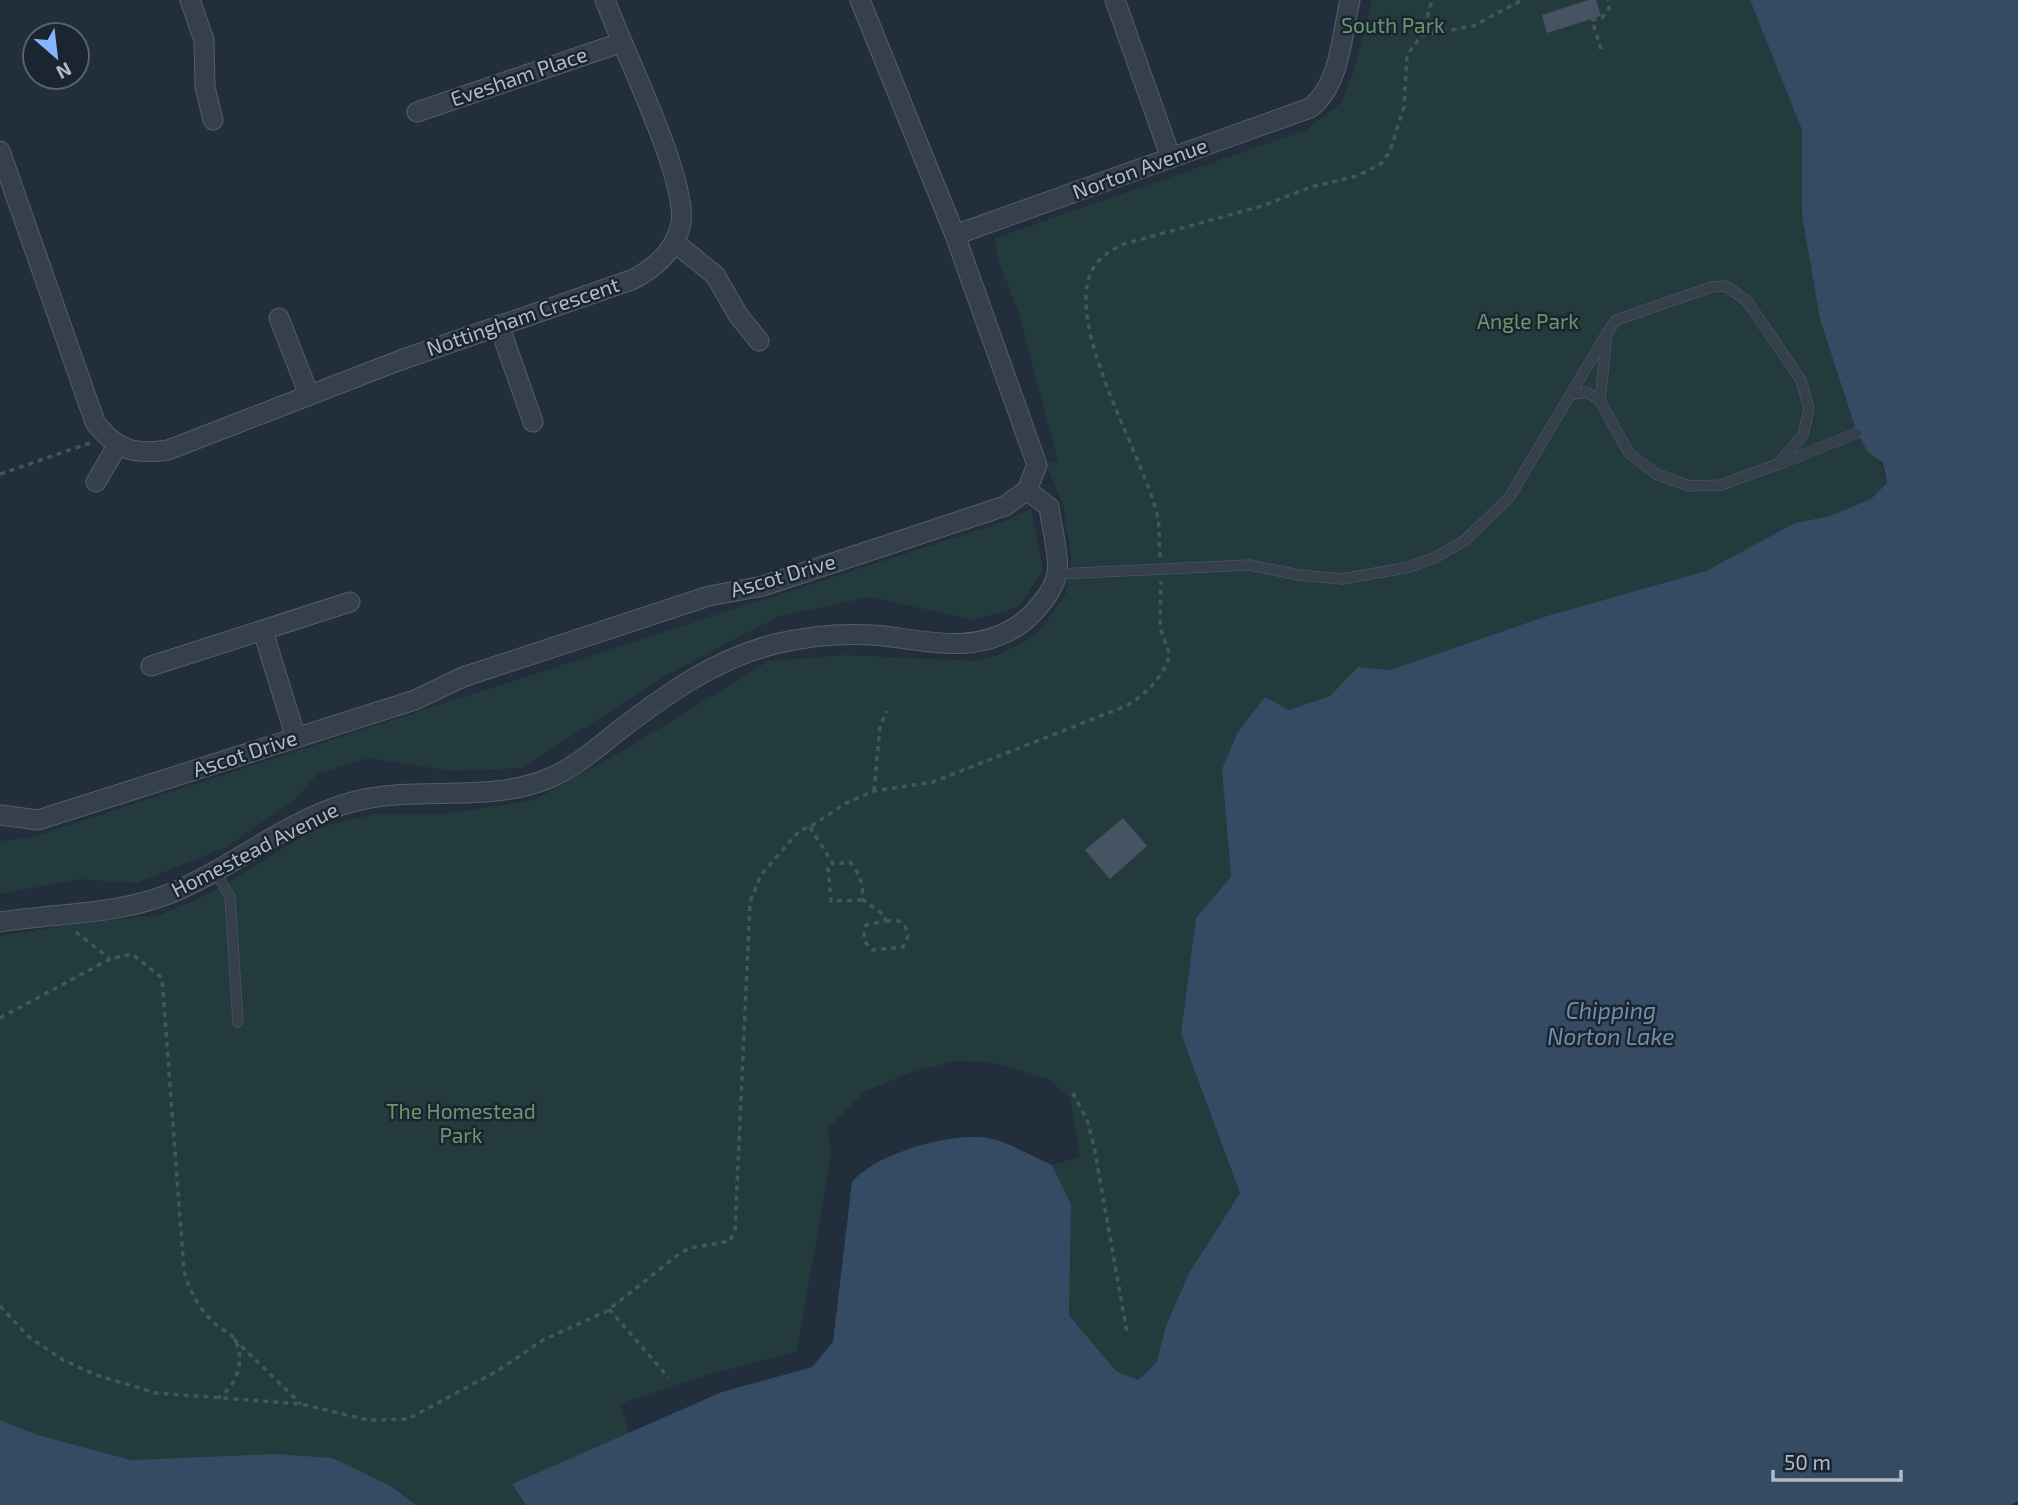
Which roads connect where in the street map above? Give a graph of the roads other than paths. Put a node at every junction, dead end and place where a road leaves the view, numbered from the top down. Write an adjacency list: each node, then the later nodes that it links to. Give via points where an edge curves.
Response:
1 (190, 0): 8 (street, via 204,40 205,86)
2 (606, 0): 6 (street, Nottingham Crescent)
3 (860, 0): 11 (street)
4 (1115, 0): 10 (street)
5 (1350, 0): 10 (street, Norton Avenue, via 1330,84 1322,99 1310,108)
6 (621, 43): 7 (street, Evesham Place); 12 (street, Nottingham Crescent, via 679,188 681,217)
7 (417, 112)
8 (213, 120)
9 (0, 151): 22 (street, via 87,404)
10 (1171, 158): 11 (street, Norton Avenue)
11 (955, 235): 25 (street, via 1037,465)
12 (674, 242): 14 (street, Nottingham Crescent, via 651,270 634,279); 16 (street, via 715,275 738,316)
13 (279, 318): 17 (street)
14 (499, 325): 17 (street, Nottingham Crescent); 20 (street)
15 (1607, 333): 18 (lane); 19 (lane); 23 (lane, via 1627,314 1712,287 1726,286 1747,301 1801,380 1809,409 1803,435)
16 (759, 341)
17 (309, 395): 22 (street, Nottingham Crescent, via 168,450 131,452)
18 (1570, 395): 19 (lane, via 1587,393); 26 (lane, via 1509,498 1464,541 1436,557 1375,575 1342,579 1250,565)
19 (1600, 401): 23 (lane, via 1629,453 1656,474 1689,486 1721,485)
20 (533, 422)
21 (1857, 433): 23 (lane)
22 (111, 442): 24 (street)
23 (1778, 464)
24 (96, 482)
25 (1027, 490): 26 (street, via 1049,507); 30 (street, Ascot Drive, via 1005,506 763,586 709,596 528,655 463,677 415,700)
26 (1057, 574): 32 (street, Homestead Avenue, via 1039,607 1020,625 988,641 936,643 843,634 743,653 677,687 554,776 523,788 489,793 384,796 355,802 327,811)
27 (350, 602): 28 (street)
28 (263, 631): 29 (street); 30 (street)
29 (151, 666)
30 (296, 738): 31 (street, Ascot Drive, via 38,820)
31 (0, 815)
32 (215, 871): 33 (street, Homestead Avenue, via 173,892 119,909); 34 (lane, via 230,897)
33 (0, 922)
34 (238, 1021)

